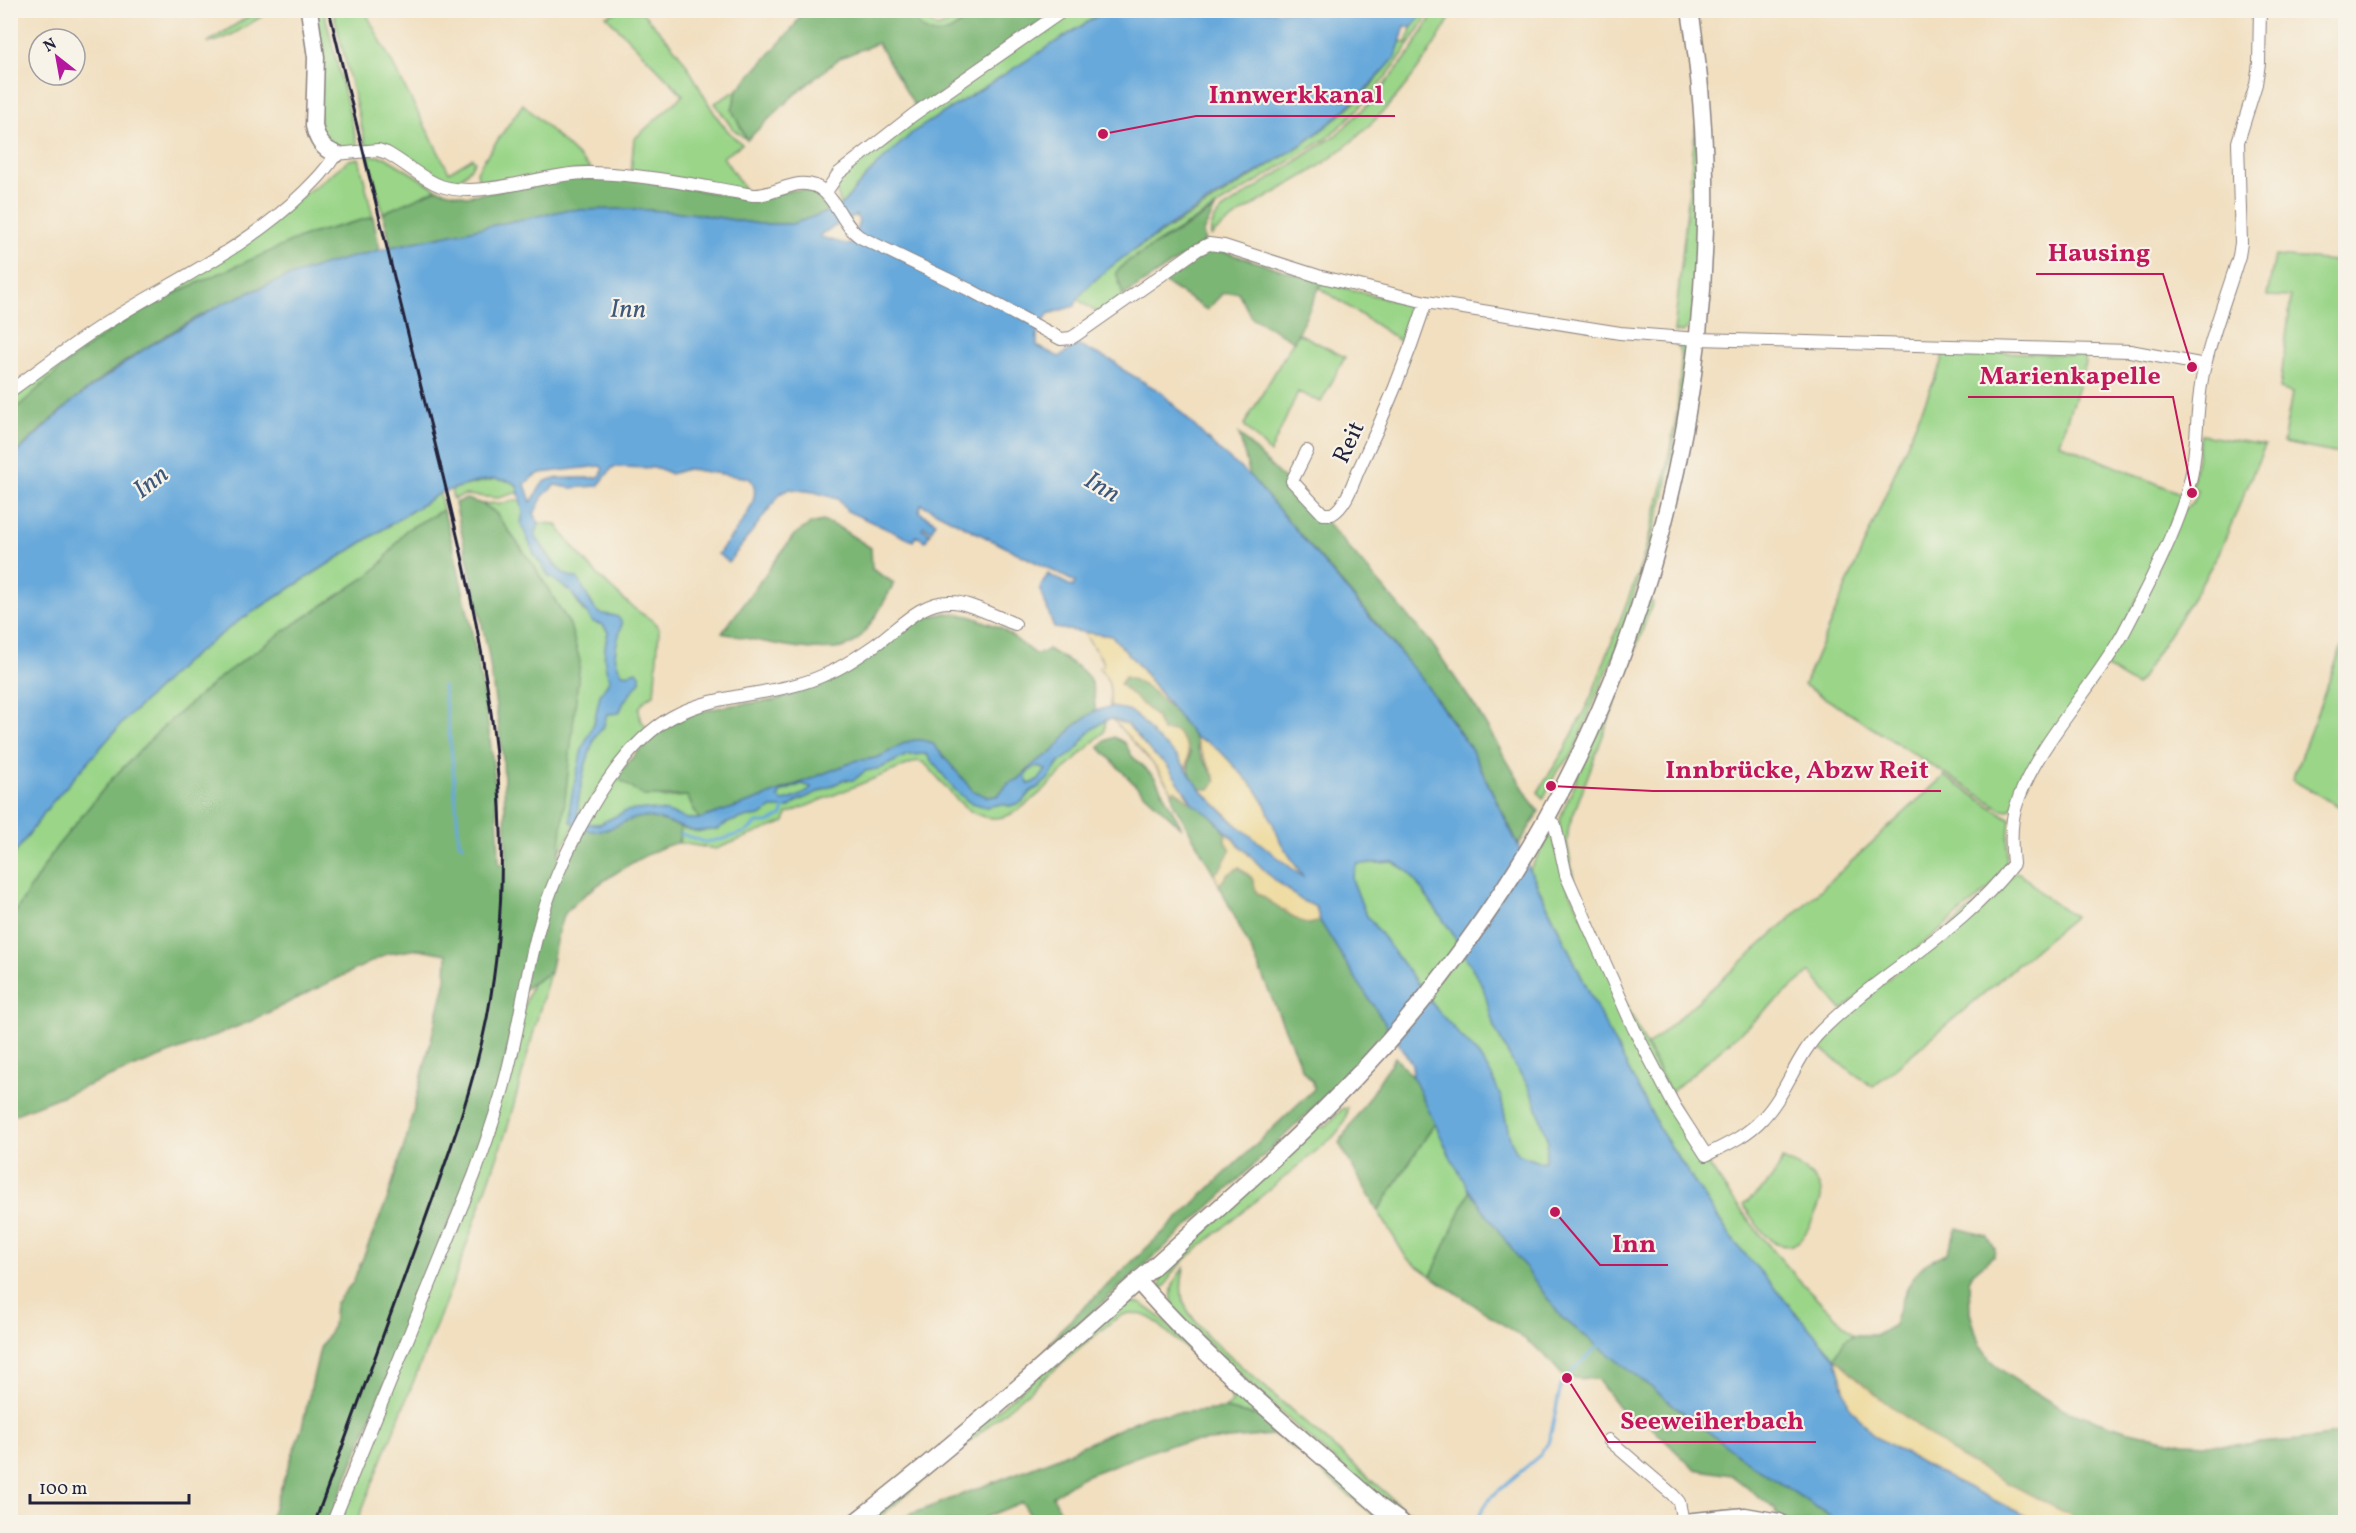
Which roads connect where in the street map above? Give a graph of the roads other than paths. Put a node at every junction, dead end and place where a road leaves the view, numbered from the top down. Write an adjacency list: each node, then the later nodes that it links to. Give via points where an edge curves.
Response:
1 (309, 10): 5 (street, via 316,57 314,126 322,146)
2 (1064, 10): 6 (street, via 913,115 839,173)
3 (1690, 10): 8 (street, via 1701,105 1705,197)
4 (2260, 10): 9 (street, via 2256,84 2238,142 2241,249)
5 (336, 154): 6 (street, via 382,151 436,183 456,189 481,190 587,173 654,178 753,195 797,184 812,185); 10 (street, via 326,170 255,234 102,325)
6 (826, 192): 7 (street, via 851,231 860,237 1061,339 1071,338 1161,273 1209,244)
7 (1426, 302): 8 (street, via 1620,333); 11 (street, Reit, via 1381,424 1343,502 1332,514 1323,514 1292,481)
8 (1698, 339): 9 (street, via 2130,351); 13 (street, via 1677,462 1651,566 1610,687)
9 (2205, 365): 13 (street, via 2194,459 2182,505 2123,634 2048,744 2020,794 2012,826 2013,864 1979,904 1821,1031 1765,1117 1733,1141 1706,1155 1675,1107 1634,1029 1566,875 1555,825)
10 (10, 391)
11 (1307, 451)
12 (1015, 624): 16 (street, via 960,603 932,604 876,645 816,679 735,697 674,716 628,753 577,833 538,928 493,1124)
13 (1546, 819): 14 (street, via 1510,879 1444,973 1391,1038 1277,1156)
14 (1138, 1281): 17 (street, via 1038,1371); 18 (street, via 1217,1363)
15 (1609, 1440): 19 (street, via 1673,1495)
16 (333, 1522)
17 (855, 1522)
18 (1401, 1522)
19 (1683, 1522): 20 (street, via 1732,1516)
20 (1779, 1522)

